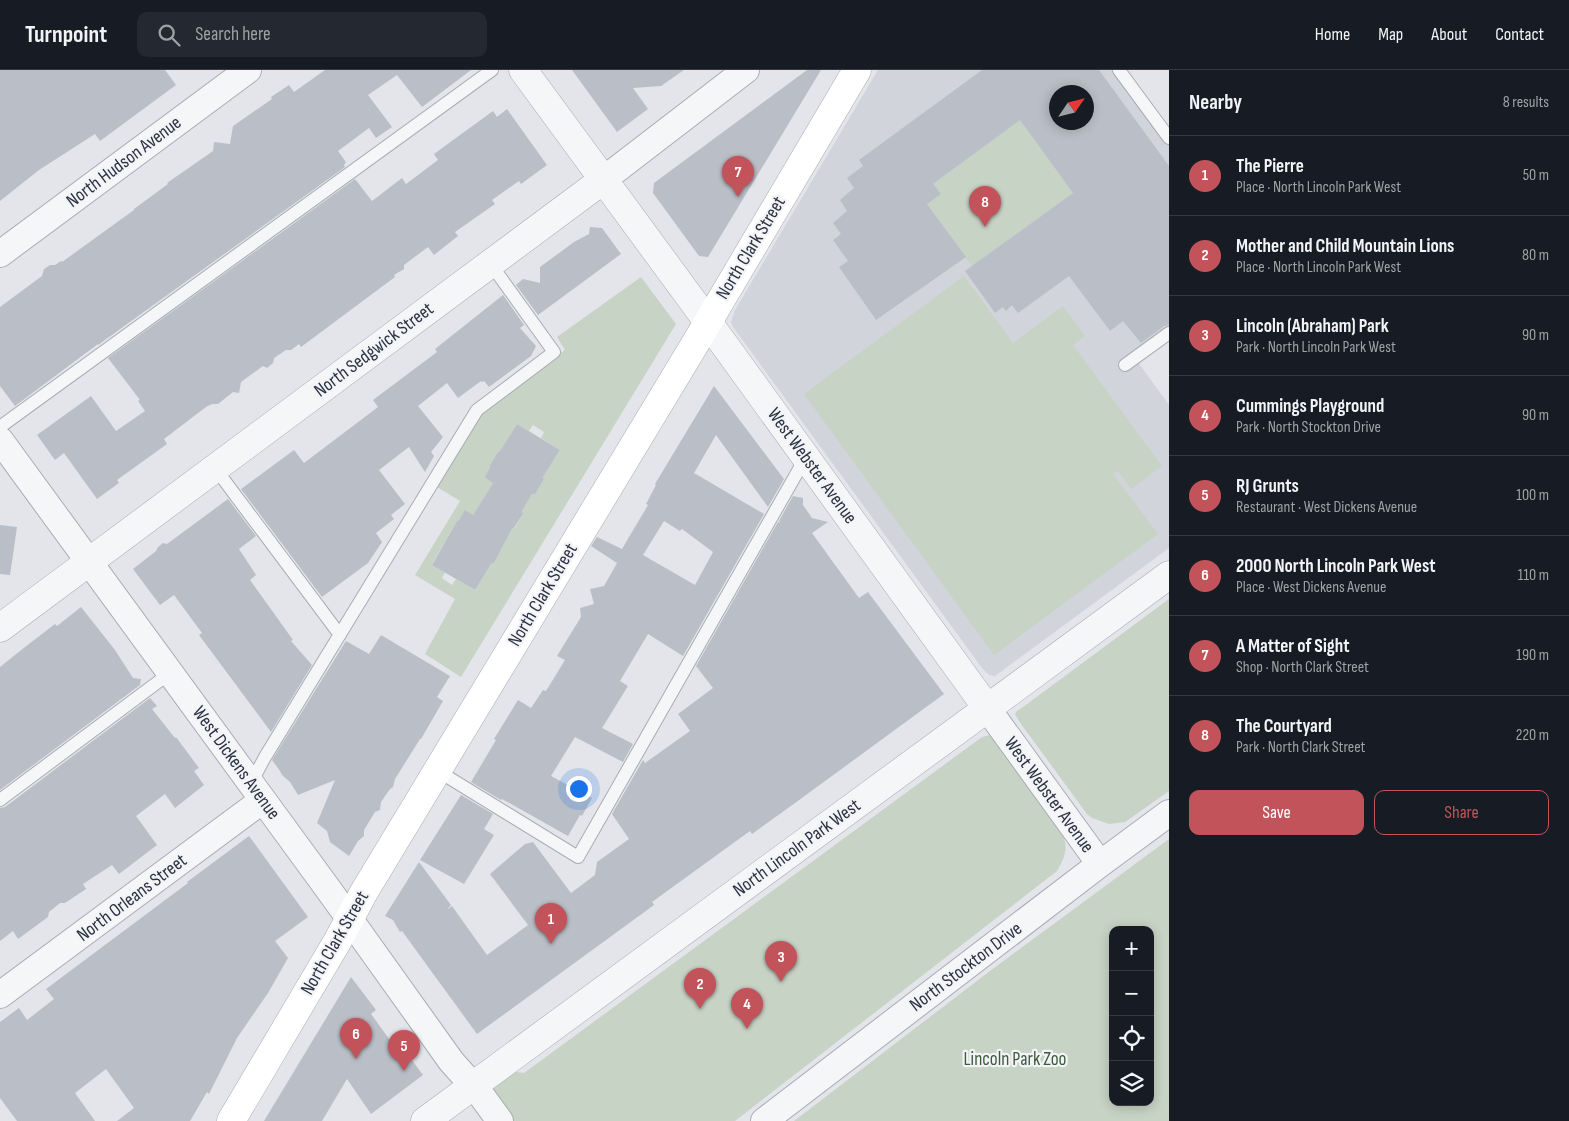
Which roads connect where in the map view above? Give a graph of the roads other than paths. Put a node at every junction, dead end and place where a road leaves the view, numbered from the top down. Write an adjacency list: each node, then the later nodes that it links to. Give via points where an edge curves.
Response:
1 (248, 70): 9 (street, North Hudson Avenue)
2 (492, 70): 14 (lane)
3 (523, 70): 8 (street, West Webster Avenue)
4 (746, 70): 8 (street, North Sedgwick Street)
5 (857, 70): 11 (main road, North Clark Street)
6 (1119, 70): 7 (lane)
7 (1169, 138)
8 (603, 180): 10 (street, North Sedgwick Street); 11 (street, West Webster Avenue)
9 (0, 254)
10 (490, 263): 17 (street, North Sedgwick Street); 21 (lane, via 554,352 477,410)
11 (708, 322): 16 (street, West Webster Avenue); 24 (main road, North Clark Street)
12 (1169, 333): 13 (lane)
13 (1125, 365)
14 (0, 427)
15 (0, 440): 18 (street, West Dickens Avenue)
16 (806, 457): 23 (street, West Webster Avenue); 24 (lane, via 578,857)
17 (215, 468): 18 (street, North Sedgwick Street); 21 (lane)
18 (89, 562): 20 (street, North Sedgwick Street); 22 (street, West Dickens Avenue)
19 (1169, 575): 23 (street, North Lincoln Park West)
20 (0, 628)
21 (340, 635): 25 (lane, via 265,757)
22 (170, 673): 25 (street, West Dickens Avenue); 26 (lane)
23 (987, 708): 28 (street, West Webster Avenue); 31 (street, North Lincoln Park West)
24 (438, 771): 29 (main road, North Clark Street)
25 (257, 792): 29 (street, West Dickens Avenue); 30 (street, North Orleans Street)
26 (0, 800)
27 (1169, 813): 28 (street, North Stockton Drive)
28 (1100, 864): 35 (street, North Stockton Drive)
29 (349, 919): 31 (street, West Dickens Avenue, via 451,1061); 32 (main road, North Clark Street)
30 (0, 995)
31 (473, 1086): 33 (street, North Lincoln Park West); 34 (street, West Dickens Avenue)
32 (231, 1121)
33 (425, 1121)
34 (500, 1121)
35 (764, 1121)

